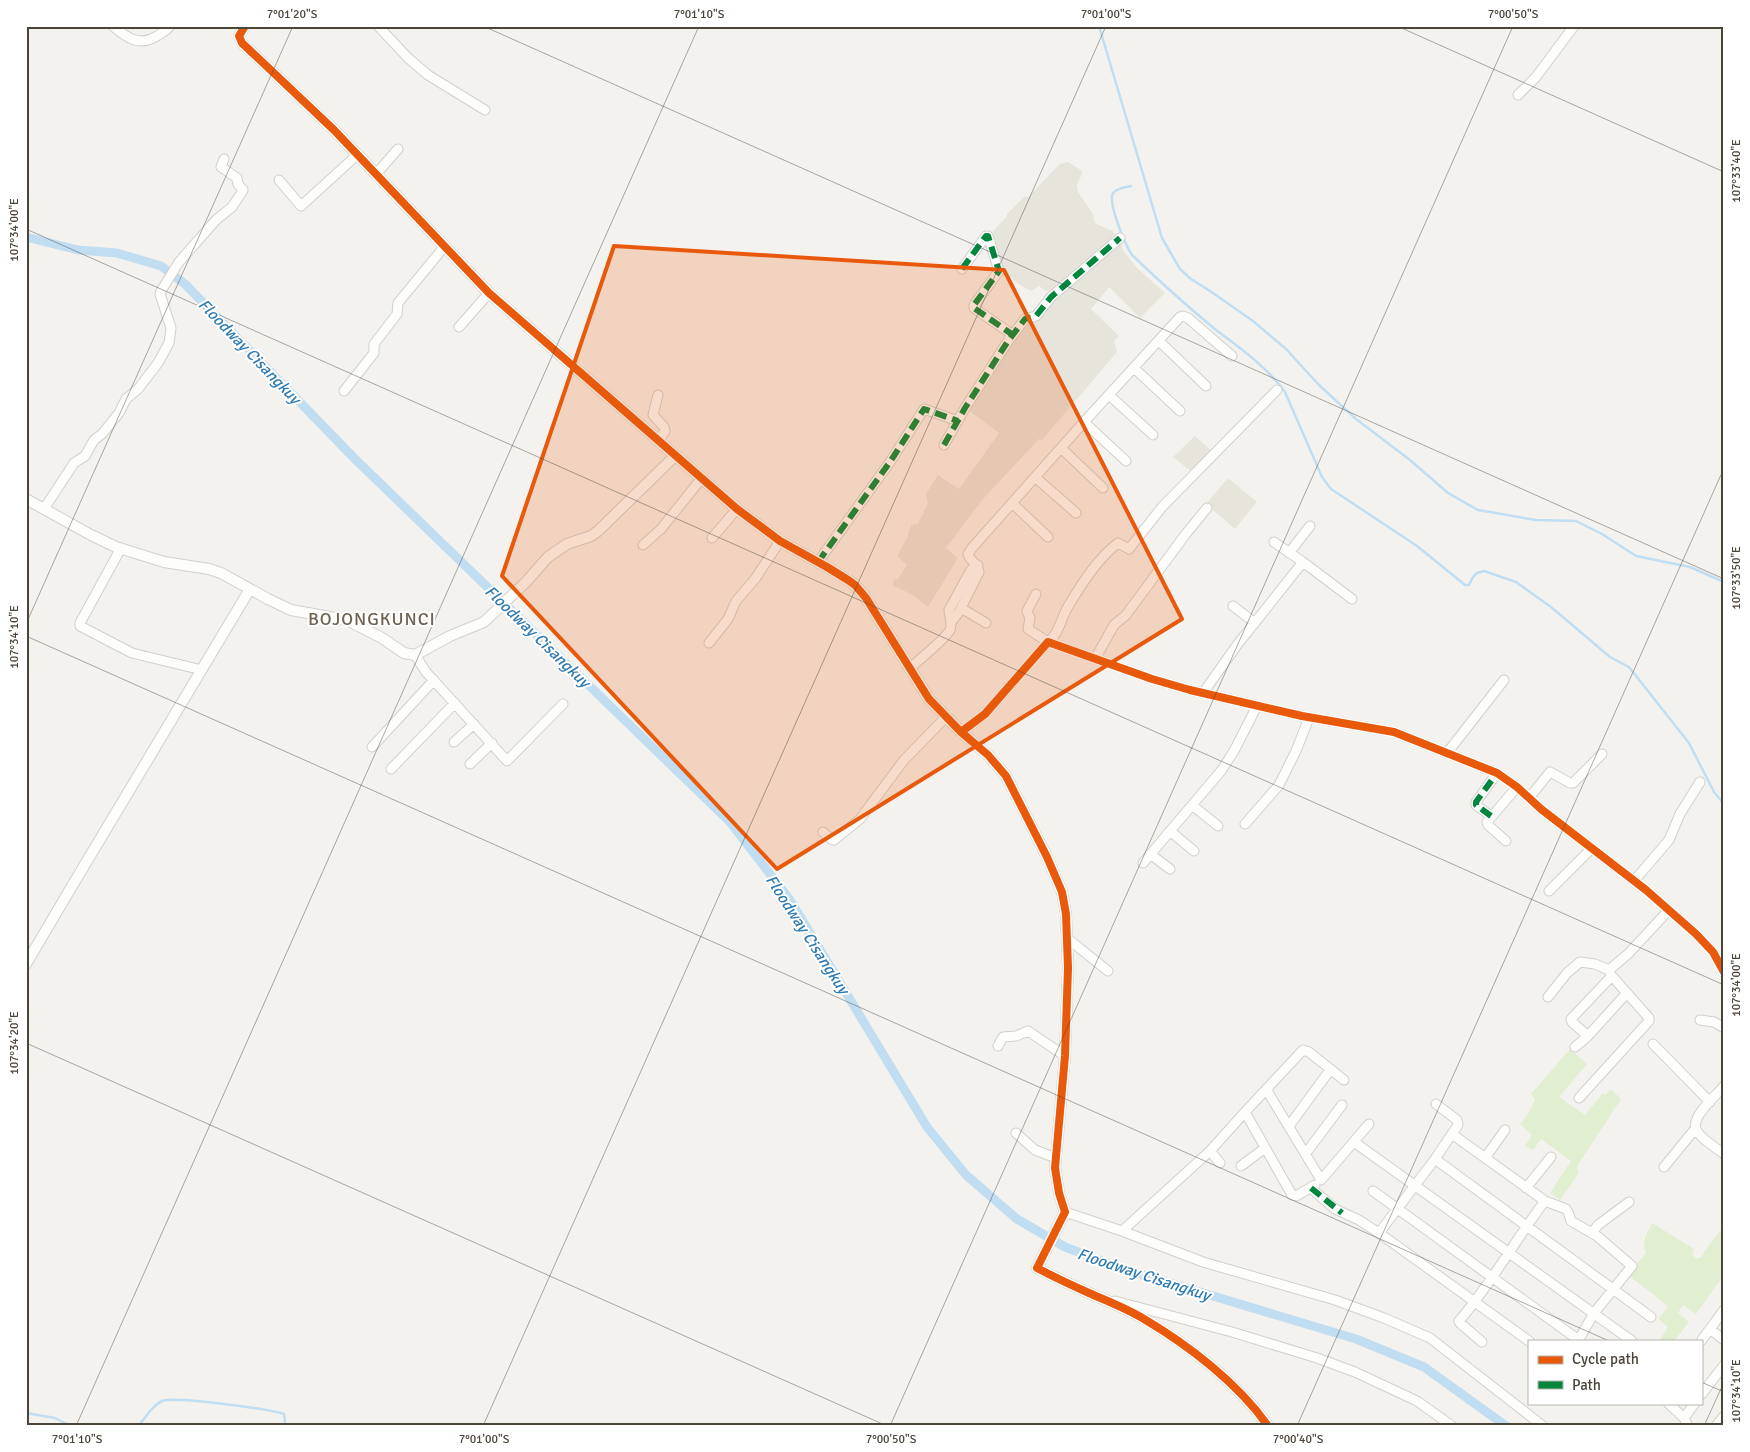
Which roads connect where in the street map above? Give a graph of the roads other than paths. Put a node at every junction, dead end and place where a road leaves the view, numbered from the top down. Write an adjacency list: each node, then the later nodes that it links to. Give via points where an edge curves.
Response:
1 (113, 26): 2 (street, via 134,41 150,40)
2 (170, 26)
3 (245, 26): 9 (street, via 239,36 242,43)
4 (378, 26): 7 (street, via 428,75)
5 (1574, 26): 6 (street)
6 (1518, 95)
7 (485, 110)
8 (398, 149): 11 (street)
9 (358, 154): 11 (street); 12 (street, via 301,206)
10 (224, 159): 41 (street, via 221,167 237,178 242,192 232,207 216,220 179,262 165,283 160,294 171,328 169,343 158,363 126,399 85,456 76,462)
11 (376, 174): 14 (street)
12 (279, 180)
13 (1120, 238): 18 (street, via 1051,297 1036,316 1026,318)
14 (444, 247): 16 (street); 24 (street, via 398,303 397,314 374,344 374,353)
15 (962, 269): 18 (street, via 988,236 999,271 974,308)
16 (489, 293): 17 (street); 31 (street)
17 (459, 327)
18 (1013, 334): 28 (street)
19 (1159, 341): 20 (street, via 1183,316); 21 (street); 22 (street)
20 (1232, 356)
21 (1134, 368): 25 (street); 27 (street)
22 (1206, 386)
23 (1277, 390): 64 (street, via 1162,507 1129,548 1118,543 1109,551 1084,581 1069,604 1054,638)
24 (344, 391)
25 (1109, 395): 29 (street); 30 (street)
26 (658, 396): 31 (street, via 653,415 665,432)
27 (1180, 411)
28 (958, 420): 32 (street); 53 (street, via 924,409)
29 (1084, 422): 33 (street); 35 (street)
30 (1153, 435)
31 (659, 440): 34 (street)
32 (944, 445)
33 (1061, 448): 36 (street); 38 (street)
34 (675, 456): 37 (street); 66 (street, via 598,531 548,556 484,622)
35 (1126, 461)
36 (1035, 477): 40 (street); 44 (street)
37 (701, 479): 43 (street); 50 (street)
38 (1103, 488)
39 (26, 499): 41 (street)
40 (1012, 503): 46 (street); 55 (street, via 968,554)
41 (44, 508): 51 (street)
42 (1208, 508): 67 (street, via 1126,615 1114,625)
43 (737, 509): 47 (street); 48 (street)
44 (1076, 513)
45 (1310, 526): 52 (street)
46 (1048, 537)
47 (712, 538)
48 (780, 541): 53 (street); 65 (street)
49 (1274, 542): 52 (street)
50 (643, 545)
51 (121, 548): 56 (street, via 164,562 210,569); 69 (street, via 80,626 132,653)
52 (1290, 553): 54 (street)
53 (818, 562): 68 (street, via 855,585)
54 (1303, 562): 58 (street); 62 (street)
55 (978, 565): 60 (street, via 978,574); 61 (street, via 971,570 949,610)
56 (250, 589): 66 (street, via 298,612 347,620 404,653); 69 (street)
57 (1036, 594): 64 (street, via 1027,611 1030,618 1028,629)
58 (1352, 599)
59 (1233, 606): 62 (street)
60 (961, 608): 61 (street); 63 (street)
61 (952, 621): 68 (street, via 950,631)
62 (1255, 622): 72 (street)
63 (986, 623)
64 (1048, 642): 67 (street); 79 (street, via 985,714)
65 (709, 643)
66 (415, 655): 70 (street)
67 (1095, 659): 72 (street)
68 (910, 668): 76 (street, via 929,700)
69 (202, 670): 107 (street)
70 (434, 680): 73 (street); 82 (street)
71 (1504, 680): 83 (street)
72 (1204, 693): 75 (street)
73 (455, 704): 78 (street); 86 (street)
74 (563, 704): 81 (street, via 507,761)
75 (1257, 706): 77 (street); 91 (street, via 1221,771)
76 (946, 717): 79 (street); 96 (street, via 904,760 860,819 834,840)
77 (1309, 718): 83 (street, via 1388,730); 93 (street, via 1279,785)
78 (474, 724): 80 (street); 81 (street)
79 (961, 732): 106 (street, via 988,754 1013,788 1062,892)
80 (454, 742)
81 (492, 743): 85 (street)
82 (372, 747)
83 (1447, 753): 87 (street)
84 (1602, 754): 90 (street, via 1573,783 1550,772)
85 (470, 764)
86 (391, 769)
87 (1497, 773): 89 (street); 92 (street, via 1476,802)
88 (1700, 782): 103 (street, via 1680,814 1669,840)
89 (1517, 788): 90 (street); 92 (street)
90 (1529, 798): 98 (street)
91 (1192, 805): 94 (street); 95 (street)
92 (1491, 816): 97 (street, via 1488,825)
93 (1246, 824)
94 (1218, 826)
95 (1170, 831): 99 (street); 100 (street)
96 (823, 832)
97 (1506, 841)
98 (1591, 849): 103 (street); 104 (street)
99 (1194, 851)
100 (1150, 854): 101 (street); 102 (street)
101 (1143, 862)
102 (1170, 869)
103 (1634, 881): 105 (street)
104 (1549, 891)
105 (1668, 911): 109 (street, via 1708,945); 110 (street)
106 (1067, 938): 108 (street); 119 (street)
107 (26, 964)
108 (1108, 971)
109 (1724, 972)
110 (1610, 973): 111 (street); 112 (street, via 1595,964 1580,962); 115 (street, via 1603,987 1571,1019)
111 (1626, 994): 115 (street); 124 (street, via 1648,1014 1649,1022)
112 (1548, 997)
113 (1700, 1020): 114 (street, via 1714,1022)
114 (1724, 1028)
115 (1588, 1036): 118 (street)
116 (1653, 1044): 125 (street)
117 (998, 1046): 119 (street, via 1002,1037 1028,1031)
118 (1575, 1047)
119 (1065, 1056): 141 (street)
120 (1330, 1070): 121 (street); 123 (street, via 1303,1050); 130 (street)
121 (1344, 1080)
122 (1724, 1086): 125 (street)
123 (1266, 1089): 128 (street); 130 (street)
124 (1580, 1098)
125 (1710, 1102): 131 (street, via 1696,1118)
126 (1436, 1104): 134 (street, via 1457,1120 1458,1125)
127 (1342, 1105): 138 (street)
128 (1244, 1112): 136 (street); 137 (street)
129 (1369, 1124): 135 (street)
130 (1289, 1126): 138 (street)
131 (1695, 1129): 139 (street); 146 (street)
132 (1505, 1130): 142 (street)
133 (1016, 1133): 141 (street, via 1035,1150)
134 (1452, 1134): 142 (street); 143 (street)
135 (1354, 1142): 147 (street); 148 (street)
136 (1265, 1148): 145 (street); 149 (street, via 1292,1195)
137 (1210, 1151): 144 (street); 157 (street)
138 (1306, 1153): 147 (street)
139 (1724, 1154)
140 (1551, 1157): 150 (street)
141 (1056, 1158): 155 (street)
142 (1485, 1158): 150 (street)
143 (1435, 1159): 148 (street); 156 (street)
144 (1220, 1164)
145 (1241, 1166)
146 (1664, 1167)
147 (1321, 1180): 149 (street)
148 (1415, 1184): 154 (street); 160 (street)
149 (1311, 1188): 158 (street, via 1335,1209)
150 (1526, 1188): 152 (street)
151 (1373, 1191): 154 (street)
152 (1546, 1201): 156 (street); 159 (street, via 1566,1209 1571,1220)
153 (1629, 1202): 159 (street)
154 (1398, 1208): 158 (street); 161 (street)
155 (1064, 1215): 157 (street); 163 (street, via 1037,1268)
156 (1527, 1225): 160 (street); 162 (street)
157 (1122, 1231): 184 (street, via 1203,1262 1335,1300 1430,1338)
158 (1379, 1233): 164 (street)
159 (1592, 1233): 162 (street, via 1632,1266)
160 (1510, 1253): 161 (street); 166 (street)
161 (1493, 1278): 164 (street); 170 (street)
162 (1614, 1289): 166 (street); 167 (street)
163 (1102, 1297): 182 (street, via 1144,1319 1201,1359 1245,1398); 183 (street, via 1232,1332 1355,1372 1417,1402)
164 (1476, 1302): 169 (street); 174 (street, via 1459,1322)
165 (1724, 1310): 168 (street)
166 (1594, 1313): 170 (street); 171 (street)
167 (1651, 1317)
168 (1710, 1329): 172 (street); 173 (street)
169 (1528, 1340)
170 (1579, 1340)
171 (1631, 1340)
172 (1702, 1340)
173 (1724, 1340)
174 (1482, 1342)
175 (1724, 1366): 176 (street)
176 (1702, 1394)
177 (1669, 1404): 180 (street)
178 (1695, 1404): 180 (street)
179 (1724, 1416): 181 (street)
180 (1686, 1422)
181 (1717, 1425)
182 (1268, 1426)
183 (1452, 1426)
184 (1544, 1426)

